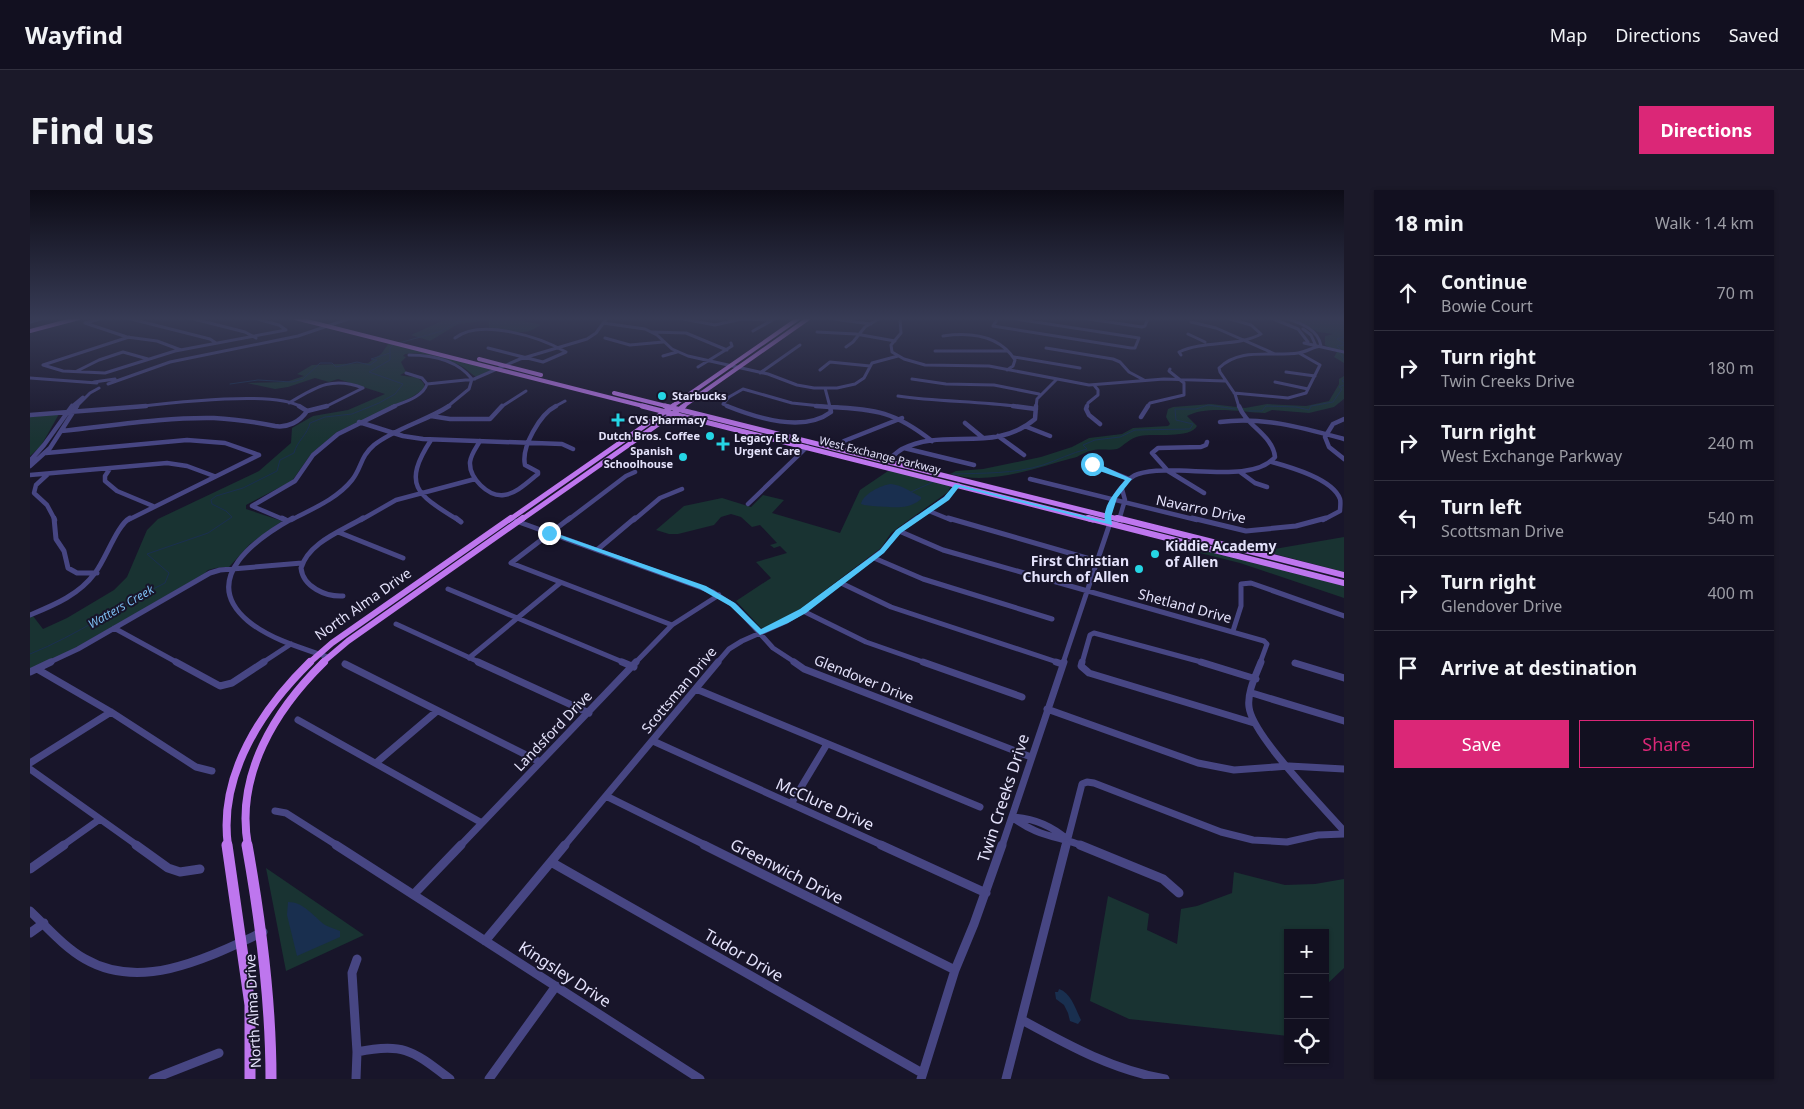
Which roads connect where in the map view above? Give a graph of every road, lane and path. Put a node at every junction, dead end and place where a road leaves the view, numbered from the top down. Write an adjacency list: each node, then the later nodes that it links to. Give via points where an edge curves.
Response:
1 (60, 359): 34 (street, via 43,365)
2 (101, 359): 34 (street)
3 (147, 359): 34 (street, via 105,373)
4 (177, 359): 39 (street)
5 (180, 359): 39 (street)
6 (438, 359): 42 (street, via 455,364)
7 (465, 359): 28 (main road, West Exchange Parkway)
8 (476, 359): 28 (main road, West Exchange Parkway)
9 (522, 359): 28 (street)
10 (534, 359): 11 (street, via 548,362)
11 (553, 359)
12 (700, 359): 24 (street)
13 (712, 359): 24 (street)
14 (741, 359): 27 (main road, North Alma Drive)
15 (750, 359): 29 (main road, North Alma Drive)
16 (779, 359): 37 (street)
17 (881, 359): 25 (street)
18 (907, 359): 33 (street, via 932,366 976,365)
19 (1014, 359): 33 (street, via 1014,364)
20 (1024, 359): 30 (street)
21 (1114, 359): 46 (street)
22 (1233, 359): 47 (street, via 1219,368)
23 (1310, 359): 38 (street, via 1319,364)
24 (708, 362): 26 (street); 27 (street)
25 (870, 366): 32 (street, via 830,362); 58 (street, via 865,377 857,383)
26 (698, 367)
27 (730, 367): 29 (street); 53 (main road, North Alma Drive)
28 (504, 368): 42 (street, via 489,376); 44 (main road, West Exchange Parkway); 57 (main road, West Exchange Parkway)
29 (738, 368): 37 (street); 63 (main road, North Alma Drive)
30 (1080, 368)
31 (1170, 369): 40 (street)
32 (820, 370)
33 (1007, 370): 45 (street)
34 (75, 372)
35 (1286, 372): 38 (street)
36 (406, 373): 52 (street, via 422,378)
37 (760, 373): 58 (street, via 797,385)
38 (1315, 376): 59 (street)
39 (125, 377): 48 (street); 51 (street); 65 (street)
40 (1179, 378): 46 (street); 47 (street); 79 (street, via 1185,384 1184,395 1151,402)
41 (30, 379): 48 (street); 55 (street)
42 (473, 379): 52 (street); 78 (street, via 463,398)
43 (912, 379): 62 (street, via 946,384 988,384)
44 (544, 380): 57 (main road, via 589,390); 75 (main road, West Exchange Parkway)
45 (1056, 380): 54 (street); 62 (street)
46 (1144, 380): 54 (street)
47 (1225, 381): 61 (street)
48 (76, 382): 50 (street)
49 (1275, 382): 59 (street)
50 (97, 383): 51 (street); 55 (street)
51 (106, 383): 56 (street)
52 (427, 384): 83 (street, via 417,396)
53 (706, 384): 63 (main road, via 710,386); 69 (main road, North Alma Drive)
54 (1094, 385): 86 (street, via 1098,395 1086,409 1089,416)
55 (88, 388): 56 (street); 74 (street, via 88,393)
56 (99, 388): 65 (street)
57 (596, 388): 69 (main road, West Exchange Parkway)
58 (825, 388): 68 (street)
59 (1308, 389): 61 (street, via 1302,395 1288,398)
60 (526, 391): 78 (street, via 502,406 490,419)
61 (1234, 393): 82 (street)
62 (1039, 394): 71 (street)
63 (700, 395): 70 (main road, North Alma Drive)
64 (898, 396): 71 (street)
65 (83, 401): 72 (street)
66 (565, 401): 102 (street, via 543,414)
67 (289, 403): 72 (street, via 212,400); 73 (street, via 300,405); 73 (street, via 335,381 363,388 325,407)
68 (830, 406): 68 (street, via 831,412 824,418 798,422 723,404 743,388 789,402); 80 (street, via 864,408)
69 (672, 407): 70 (main road, West Exchange Parkway); 75 (main road, North Alma Drive)
70 (680, 409): 76 (main road, North Alma Drive); 95 (main road, West Exchange Parkway)
71 (1036, 409): 87 (street, via 1035,419)
72 (73, 411): 74 (street); 88 (street)
73 (307, 411): 88 (street, via 302,419 279,427 240,420 206,419)
74 (65, 412): 77 (street); 111 (street, via 44,446)
75 (666, 412): 76 (main road, West Exchange Parkway); 103 (main road, North Alma Drive)
76 (674, 413): 90 (main road, West Exchange Parkway); 104 (main road, North Alma Drive)
77 (30, 415)
78 (431, 416): 89 (street)
79 (1141, 417)
80 (902, 418): 99 (street); 100 (street)
81 (1344, 419): 91 (street, via 1334,423)
82 (1248, 421): 84 (street); 91 (street); 113 (street, via 1273,447 1275,455)
83 (359, 422): 89 (street); 143 (street, via 316,451 296,481 252,506)
84 (1220, 422)
85 (965, 423): 94 (street)
86 (1100, 424)
87 (1027, 427): 92 (street); 93 (street)
88 (61, 431): 108 (street)
89 (394, 433): 97 (street); 143 (street, via 365,455 344,488)
90 (755, 434): 95 (main road, via 762,431); 105 (main road, West Exchange Parkway)
91 (1326, 434): 96 (street); 110 (street, via 1329,447)
92 (998, 436): 94 (street); 109 (street)
93 (1050, 436)
94 (982, 437): 100 (street)
95 (797, 438): 112 (main road, West Exchange Parkway)
96 (1344, 439)
97 (431, 440): 98 (street); 132 (street, via 416,467 415,478)
98 (480, 441): 102 (street); 125 (street, via 470,461)
99 (844, 441)
100 (932, 441): 106 (street)
101 (1207, 442): 118 (street, via 1201,447 1154,449 1152,455)
102 (530, 443): 107 (street, via 562,444); 125 (street, via 523,460 538,474 504,495)
103 (621, 443): 104 (main road); 140 (main road, North Alma Drive)
104 (628, 445): 145 (main road, North Alma Drive)
105 (807, 447): 117 (main road, West Exchange Parkway); 137 (street)
106 (904, 448): 112 (street); 115 (street)
107 (573, 449)
108 (46, 453): 116 (street); 124 (street, via 187,440 225,443 259,455)
109 (1024, 455)
110 (1344, 459)
111 (30, 461)
112 (887, 461): 117 (main road); 141 (main road, West Exchange Parkway)
113 (1272, 462): 121 (street); 135 (street, Navarro Drive, via 1317,479)
114 (1092, 464): 127 (street)
115 (974, 465)
116 (30, 466)
117 (882, 466): 128 (main road, West Exchange Parkway)
118 (1166, 469): 121 (street); 127 (street); 133 (street)
119 (109, 470): 122 (street); 124 (street, via 167,463); 138 (street, via 105,481 114,490)
120 (635, 472): 148 (street)
121 (1240, 472): 129 (street)
122 (48, 474): 123 (street); 156 (street, via 36,485 34,493 54,517 56,540 64,552 68,568 77,573)
123 (30, 475)
124 (214, 476): 138 (street)
125 (475, 479): 132 (street)
126 (1030, 479): 134 (street, Navarro Drive)
127 (1129, 479): 131 (street, Twin Creeks Drive)
128 (958, 485): 139 (street, Scottsman Drive); 141 (main road, West Exchange Parkway)
129 (1267, 487)
130 (682, 489): 149 (street, via 660,498)
131 (1122, 489): 134 (street, Twin Creeks Drive); 136 (street)
132 (421, 492): 144 (street, via 434,506); 146 (street, via 386,504)
133 (1204, 493)
134 (1113, 500): 136 (street, Navarro Drive); 141 (street, Twin Creeks Drive)
135 (1342, 500): 136 (street, Navarro Drive, via 1340,510 1331,518 1258,532 1235,530)
136 (1124, 503): 142 (street)
137 (748, 504)
138 (153, 506): 156 (street, via 125,521 115,531 112,547)
139 (929, 511): 147 (street, Scottsman Drive); 153 (street, via 962,524)
140 (511, 520): 145 (street, Glendover Drive); 176 (main road, North Alma Drive)
141 (1109, 520): 142 (main road, West Exchange Parkway); 152 (main road, West Exchange Parkway); 153 (street, Twin Creeks Drive)
142 (1118, 520): 152 (main road, West Exchange Parkway)
143 (288, 521): 155 (street, via 252,545)
144 (461, 522)
145 (519, 522): 148 (street, Glendover Drive); 177 (main road, North Alma Drive)
146 (338, 532): 150 (street); 154 (street, via 316,546)
147 (899, 532): 151 (street, Scottsman Drive); 162 (street, Shetland Drive, via 944,550)
148 (549, 533): 149 (street, Glendover Drive); 158 (street, via 511,563)
149 (596, 550): 163 (street, Glendover Drive)
150 (403, 558)
151 (874, 558): 159 (street, Scottsman Drive); 169 (street, via 923,579)
152 (1264, 559): 157 (main road, West Exchange Parkway); 160 (main road, West Exchange Parkway)
153 (1097, 561): 162 (street, Twin Creeks Drive)
154 (302, 564): 155 (street); 164 (street, via 301,575 307,584 334,597)
155 (233, 569): 172 (street, via 210,573); 175 (street, via 228,593 236,612)
156 (98, 573): 166 (street, via 72,594)
157 (1344, 575)
158 (560, 583): 168 (street); 171 (street)
159 (841, 583): 165 (street, Scottsman Drive); 181 (street, via 891,607)
160 (1344, 583)
161 (448, 589): 168 (street)
162 (1086, 591): 173 (street, Shetland Drive); 181 (street, Twin Creeks Drive)
163 (719, 595): 171 (street, Landsford Drive); 174 (street, Glendover Drive)
164 (343, 596)
165 (803, 611): 174 (street, Scottsman Drive); 188 (street, via 866,642)
166 (30, 615)
167 (1344, 616): 173 (street, via 1244,582)
168 (517, 618): 178 (street); 182 (street)
169 (1052, 619)
170 (396, 624): 178 (street)
171 (672, 625): 182 (street, Landsford Drive)
172 (114, 628): 175 (street, via 223,686); 183 (street)
173 (1233, 631): 185 (street, Shetland Drive, via 1267,644)
174 (760, 632): 186 (street, Scottsman Drive, via 729,649); 198 (street, Glendover Drive, via 773,648 819,676)
175 (291, 644): 176 (street)
176 (318, 654): 177 (street); 225 (main road, North Alma Drive, via 284,688 264,714 248,742 234,778 228,803 227,835)
177 (328, 657): 223 (main road, North Alma Drive, via 279,713 260,748 249,780 244,826)
178 (469, 658): 192 (street)
179 (1295, 663): 184 (street)
180 (345, 664): 190 (street)
181 (1062, 664): 189 (street, Twin Creeks Drive)
182 (634, 667): 192 (street, Landsford Drive)
183 (33, 670): 191 (street)
184 (1344, 678)
185 (1256, 679): 187 (street); 195 (street, via 1094,633 1090,634 1081,666 1089,673)
186 (696, 689): 196 (street, Scottsman Drive); 197 (street)
187 (1252, 693): 194 (street); 195 (street, via 1249,704)
188 (1022, 697)
189 (1047, 709): 198 (street, Twin Creeks Drive); 202 (street, via 1207,766 1242,770)
190 (437, 711): 199 (street); 201 (street)
191 (111, 712): 200 (street); 205 (street, via 196,767)
192 (589, 712): 199 (street, Landsford Drive)
193 (298, 720): 201 (street)
194 (1344, 721)
195 (1254, 723): 202 (street)
196 (652, 741): 206 (street, Scottsman Drive); 207 (street, McClure Drive)
197 (827, 744): 207 (street); 208 (street)
198 (1031, 757): 210 (street, Twin Creeks Drive)
199 (540, 762): 212 (street, Landsford Drive)
200 (30, 763)
201 (376, 763): 212 (street)
202 (1289, 766): 204 (street); 213 (street)
203 (30, 769): 211 (street)
204 (1344, 769)
205 (212, 771)
206 (606, 796): 215 (street, Scottsman Drive); 228 (street, Greenwich Drive)
207 (791, 804): 218 (street, McClure Drive)
208 (980, 807)
209 (275, 811): 220 (street, Kingsley Drive, via 286,812)
210 (1012, 817): 214 (street, via 1022,826 1054,839); 218 (street, Twin Creeks Drive)
211 (100, 819): 216 (street); 217 (street, via 168,868 180,872)
212 (482, 823): 220 (street, Landsford Drive)
213 (1344, 833): 214 (street, via 1287,842 1253,840 1221,832 1085,782)
214 (1068, 840): 219 (street, via 1163,879); 230 (street)
215 (551, 862): 226 (street, Scottsman Drive); 233 (street, Tudor Drive)
216 (30, 869)
217 (200, 870)
218 (986, 892): 228 (street, Twin Creeks Drive)
219 (1179, 893)
220 (414, 894): 226 (street, Kingsley Drive)
221 (30, 911): 222 (street)
222 (44, 923): 224 (street); 225 (street, via 85,959 109,970 163,970)
223 (263, 932): 225 (street); 236 (main road, North Alma Drive, via 270,1004)
224 (30, 933)
225 (242, 941): 235 (main road, North Alma Drive, via 250,1005)
226 (486, 941): 229 (street, Kingsley Drive)
227 (357, 959): 231 (street, via 352,973)
228 (955, 970): 233 (street, Twin Creeks Drive)
229 (556, 986): 239 (street); 240 (street, Kingsley Drive)
230 (1022, 1020): 241 (street); 242 (street, via 1106,1064 1130,1073)
231 (357, 1052): 237 (street); 238 (street, via 398,1046 417,1055)
232 (219, 1053): 234 (street)
233 (921, 1076)
234 (153, 1079)
235 (250, 1079)
236 (271, 1079)
237 (356, 1079)
238 (450, 1079)
239 (489, 1079)
240 (700, 1079)
241 (1006, 1079)
242 (1165, 1079)

